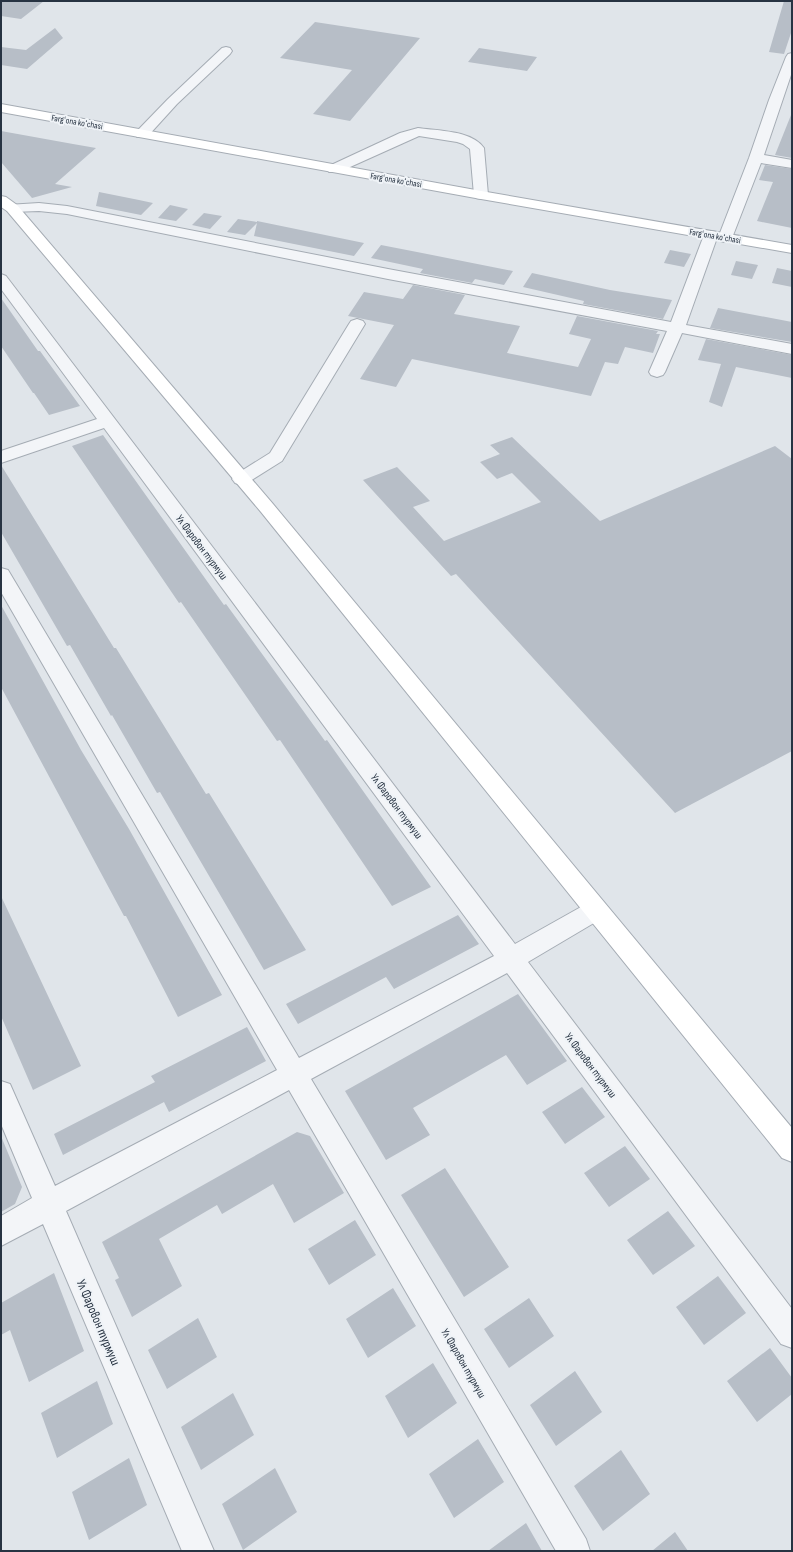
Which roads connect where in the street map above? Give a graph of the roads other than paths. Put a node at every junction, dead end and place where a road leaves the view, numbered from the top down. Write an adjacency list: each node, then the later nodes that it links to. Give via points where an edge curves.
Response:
1 (226, 51): 4 (street, via 174,99)
2 (792, 56): 5 (street, via 781,101)
3 (1, 108): 4 (main road, Fargʻona koʻchasi)
4 (142, 134): 7 (main road, Fargʻona koʻchasi)
5 (756, 158): 6 (street); 10 (street)
6 (792, 164)
7 (334, 169): 8 (main road, Fargʻona koʻchasi); 8 (street, via 418,132 459,138 477,148)
8 (481, 195): 10 (main road, Fargʻona koʻchasi)
9 (6, 204): 14 (street, via 67,210 388,274); 19 (main road)
10 (718, 236): 11 (main road, Fargʻona koʻchasi); 14 (street)
11 (792, 249)
12 (1, 279): 17 (street, Ул Фаровон турмуш)
13 (357, 324): 19 (street, via 276,457)
14 (677, 327): 15 (street); 16 (street)
15 (792, 349)
16 (657, 372)
17 (108, 421): 18 (street); 22 (street, Ул Фаровон турмуш)
18 (1, 457)
19 (241, 479): 21 (main road)
20 (1, 575): 23 (street, Ул Фаровон турмуш)
21 (596, 910): 22 (street); 25 (main road)
22 (512, 959): 23 (street); 28 (street, Ул Фаровон турмуш)
23 (295, 1075): 26 (street); 30 (street, Ул Фаровон турмуш)
24 (1, 1093): 26 (street, Ул Фаровон турмуш)
25 (792, 1149)
26 (48, 1205): 27 (street); 29 (street, Ул Фаровон турмуш)
27 (1, 1232)
28 (792, 1333)
29 (198, 1551)
30 (574, 1551)

